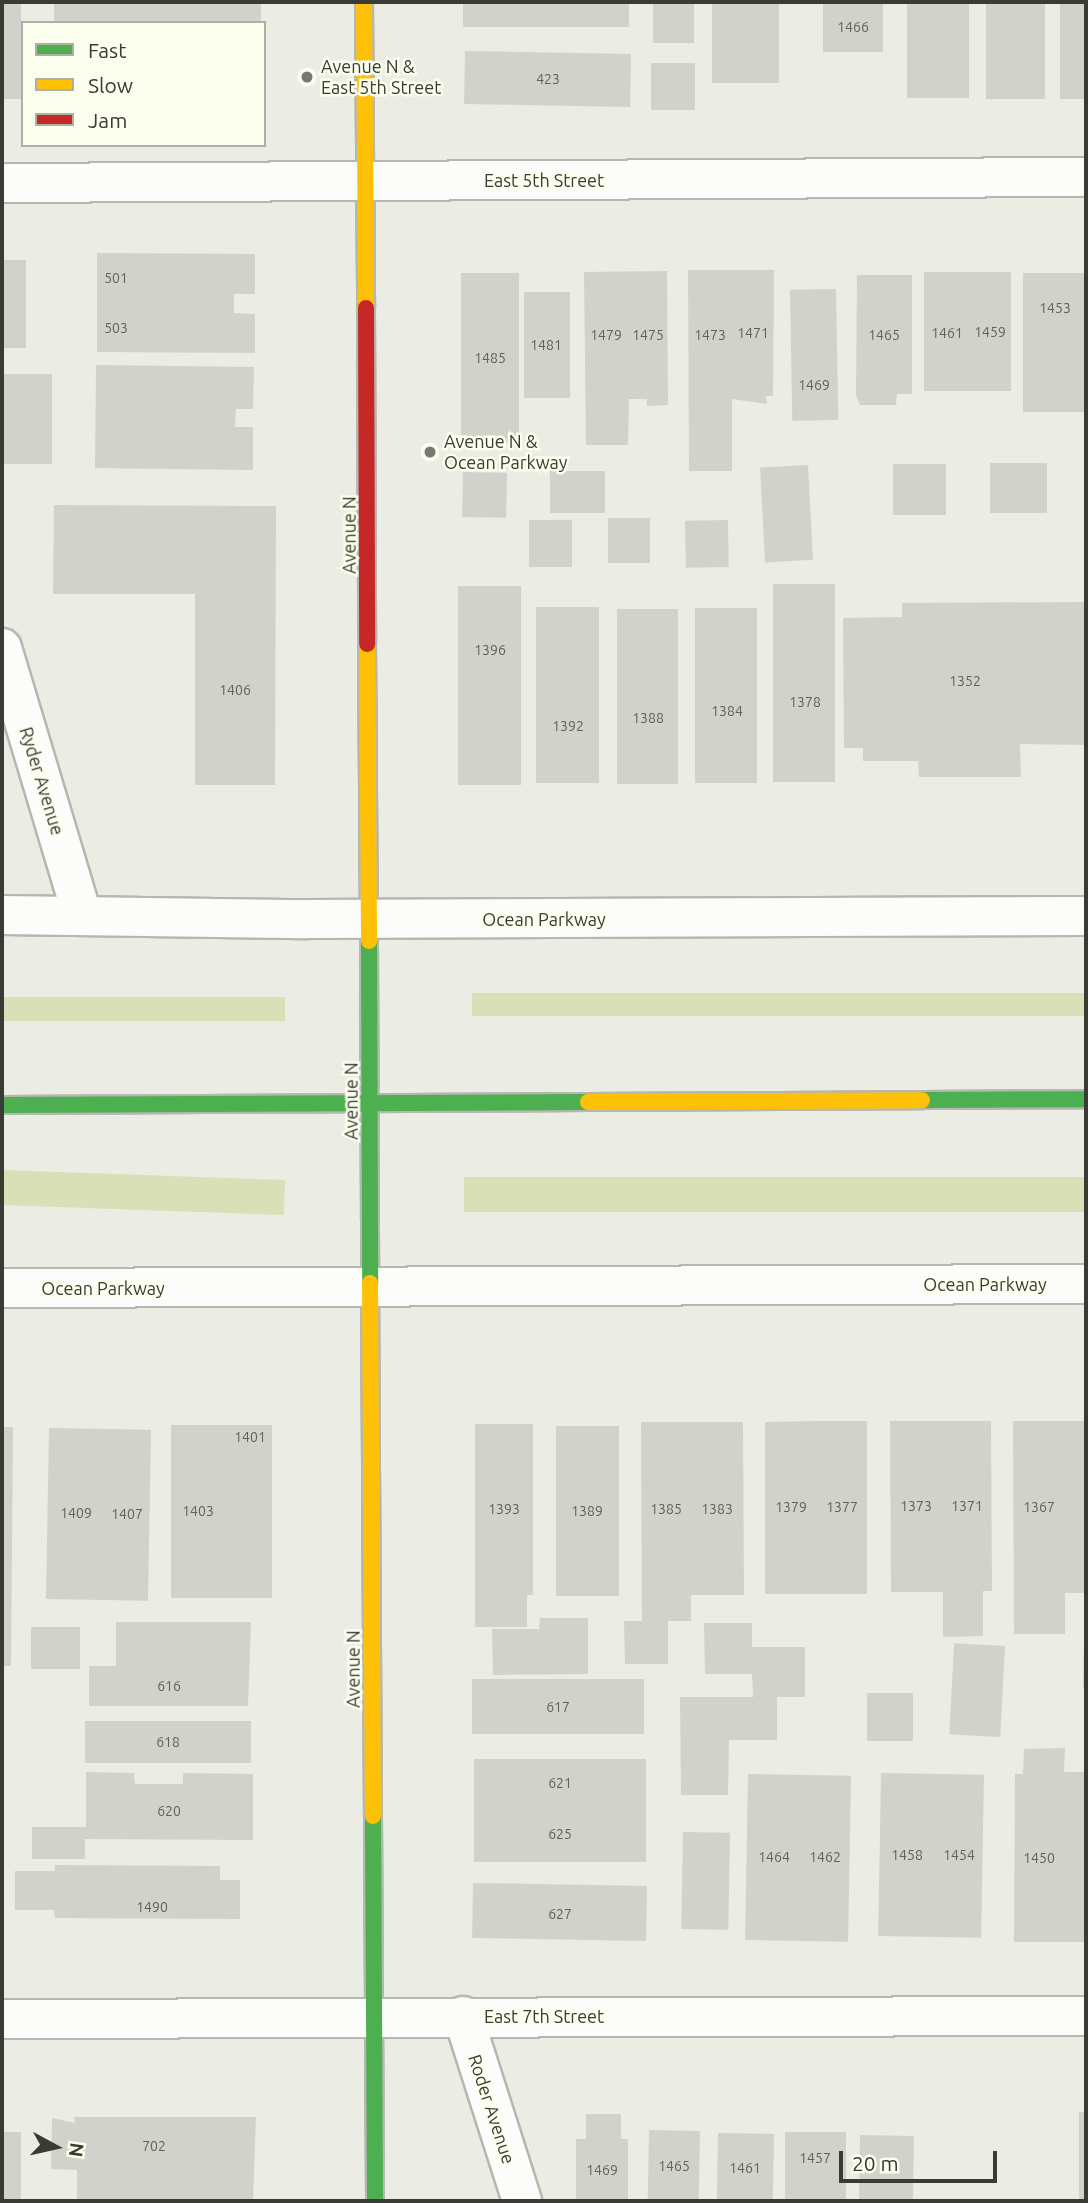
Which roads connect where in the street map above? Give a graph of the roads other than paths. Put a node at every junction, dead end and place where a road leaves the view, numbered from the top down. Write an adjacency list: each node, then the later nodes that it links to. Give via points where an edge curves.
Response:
1 (364, 2): 3 (street, Avenue N)
2 (1086, 177): 3 (street, East 5th Street)
3 (365, 181): 4 (street, East 5th Street); 9 (street, Avenue N)
4 (2, 183)
5 (2, 648): 6 (street, Ryder Avenue)
6 (82, 914): 7 (street, Ocean Parkway); 9 (street, Ocean Parkway)
7 (2, 915)
8 (1086, 916): 9 (street, Ocean Parkway)
9 (371, 919): 11 (street, Avenue N)
10 (1086, 1099): 11 (street)
11 (370, 1103): 12 (street); 15 (street, Avenue N)
12 (2, 1105)
13 (1086, 1284): 15 (street, Ocean Parkway)
14 (2, 1288): 15 (street, Ocean Parkway)
15 (370, 1288): 17 (street, Avenue N)
16 (1086, 2015): 18 (street, East 7th Street)
17 (374, 2016): 18 (street, East 7th Street); 19 (street, East 7th Street); 20 (street, Avenue N)
18 (463, 2016): 21 (street, Roder Avenue)
19 (2, 2019)
20 (374, 2201)
21 (522, 2201)

